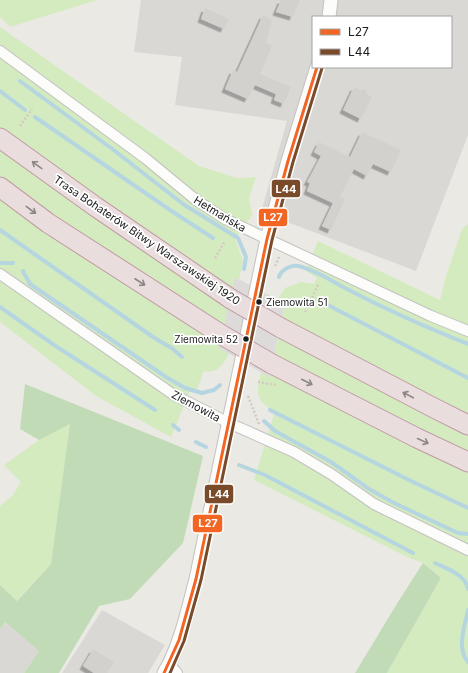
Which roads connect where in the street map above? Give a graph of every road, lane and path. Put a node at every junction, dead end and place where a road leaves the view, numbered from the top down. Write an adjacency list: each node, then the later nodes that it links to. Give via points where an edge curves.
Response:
1 (331, 0): 2 (street)
2 (329, 16)
3 (0, 51): 9 (street, Hetmańska, via 145,158 196,200 235,225)
4 (317, 68): 9 (street)
5 (32, 109): 6 (path)
6 (20, 126)
7 (0, 138): 19 (highway, Trasa Bohaterów Bitwy Warszawskiej 1920, one-way to 7, bridge, via 281,328 231,299)
8 (0, 187): 20 (highway, one-way to 20, bridge, via 48,223 222,335 272,364)
9 (267, 239): 15 (street, Hetmańska); 18 (street)
10 (224, 241): 11 (path)
11 (215, 258)
12 (0, 274): 18 (street, Ziemowita, via 174,395)
13 (318, 285): 14 (path)
14 (305, 312)
15 (468, 331)
16 (258, 382): 17 (path)
17 (280, 385)
18 (229, 423): 21 (street, Ziemowita, via 294,452 374,504); 22 (street, via 196,579)
19 (468, 425)
20 (468, 462)
21 (468, 550)
22 (170, 670)

